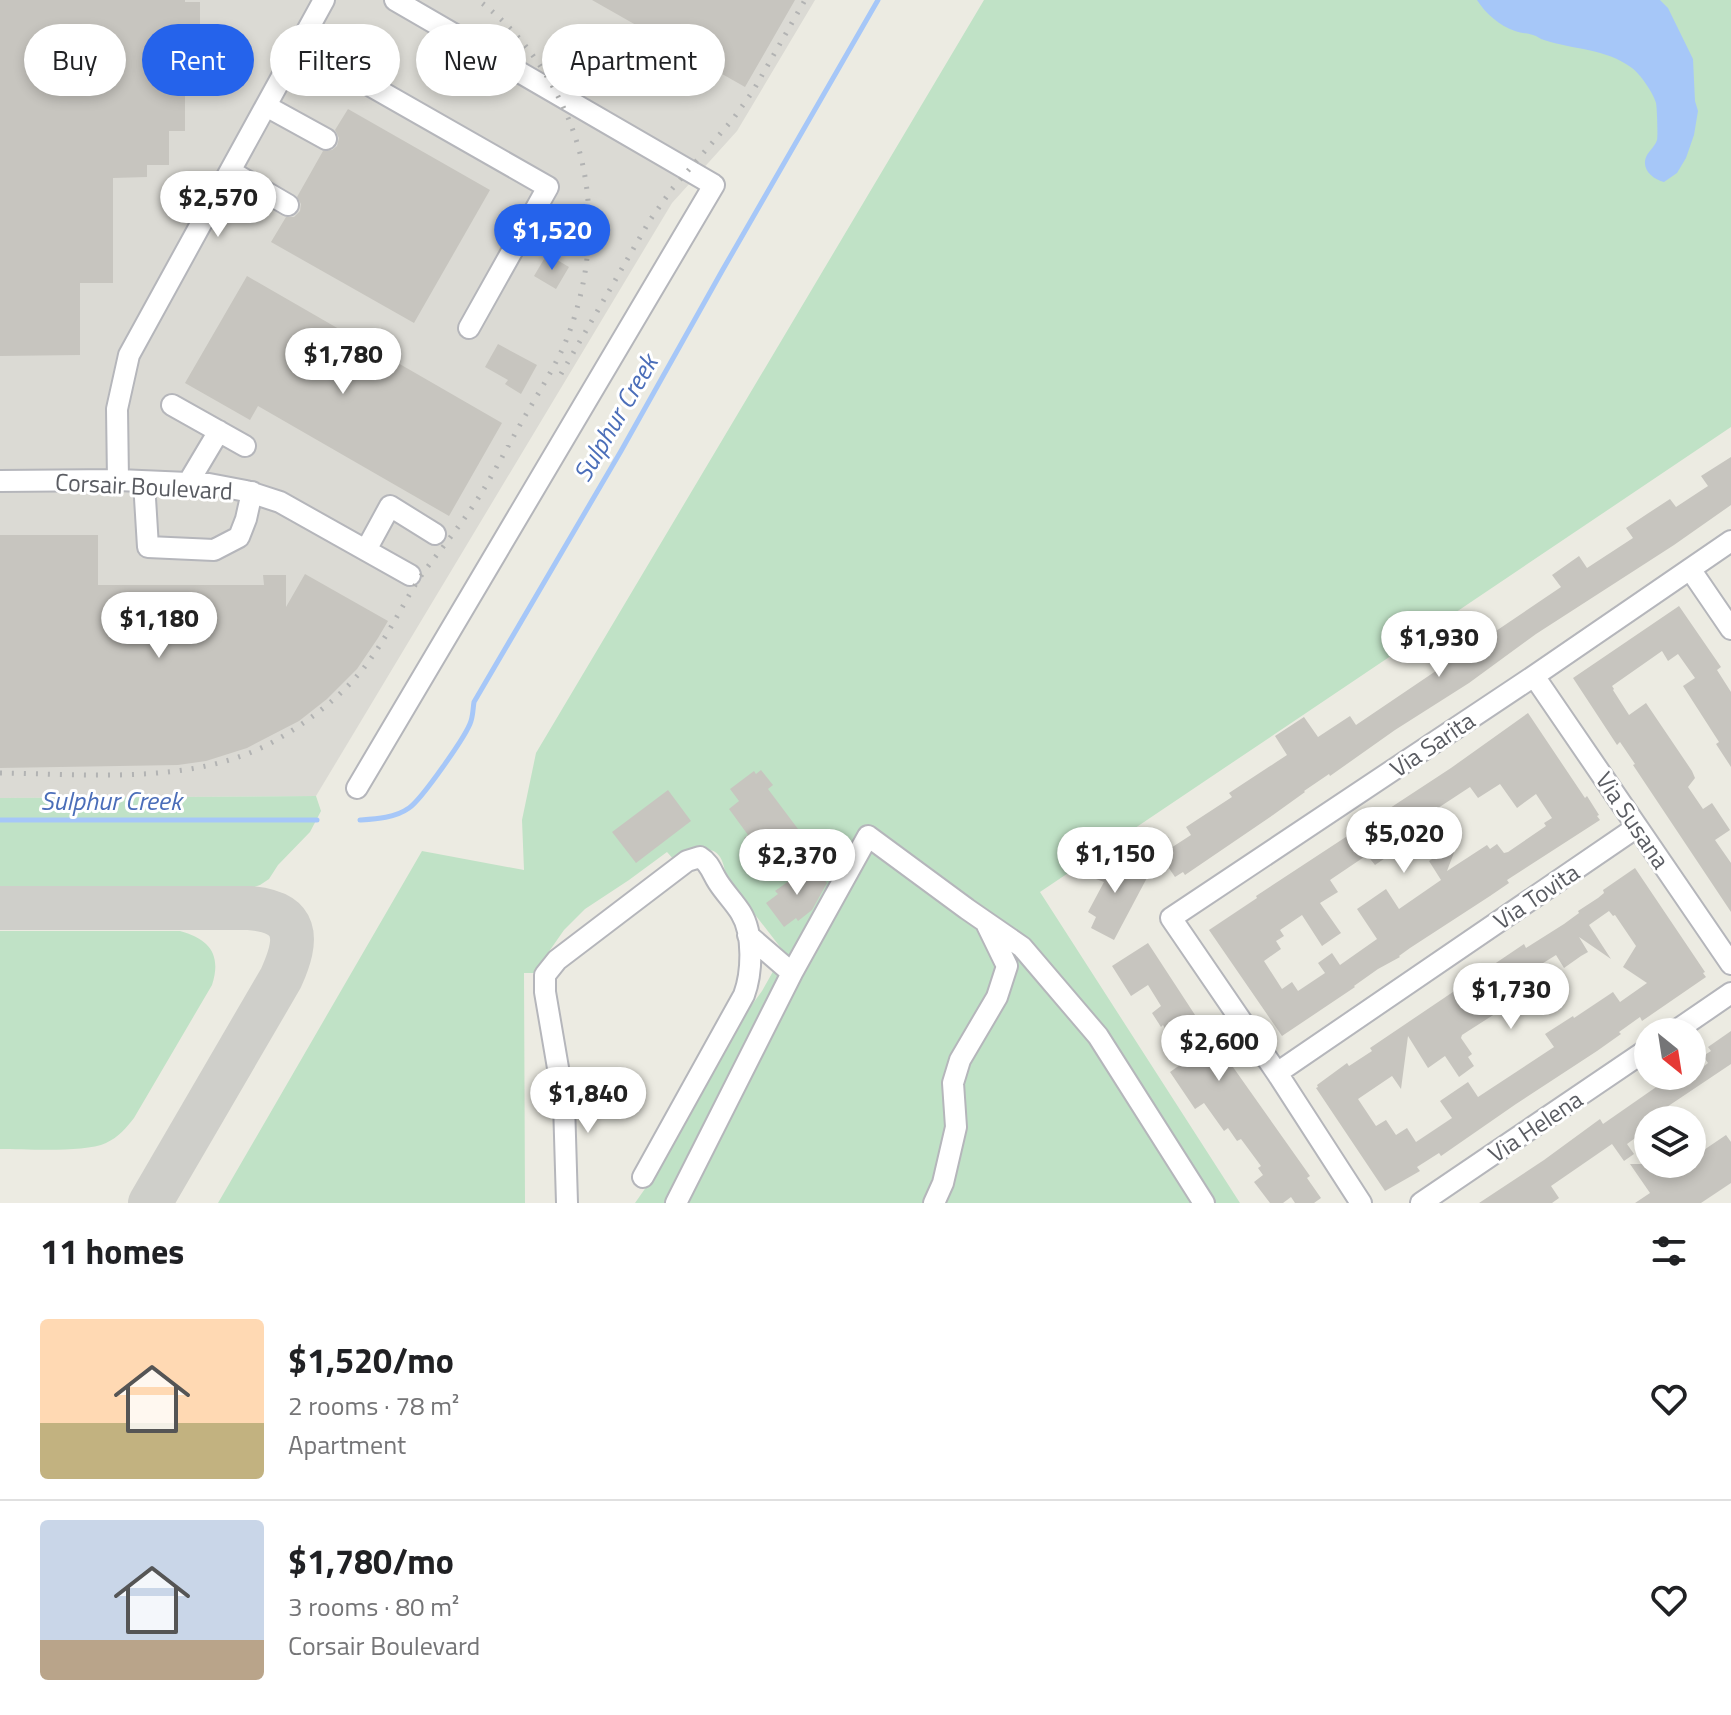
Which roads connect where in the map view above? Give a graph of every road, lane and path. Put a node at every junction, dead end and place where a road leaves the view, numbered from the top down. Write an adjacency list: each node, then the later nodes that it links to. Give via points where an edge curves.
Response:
1 (324, 0): 3 (street)
2 (395, 0): 26 (street, via 714,185)
3 (311, 24)
4 (271, 96): 6 (street)
5 (388, 96): 10 (street, via 548,187)
6 (266, 106): 7 (street); 8 (street)
7 (326, 139)
8 (230, 171): 9 (street); 14 (street, via 129,355 117,409)
9 (288, 205)
10 (469, 328)
11 (172, 405): 12 (street)
12 (219, 431): 13 (street); 17 (street)
13 (245, 446)
14 (118, 480): 15 (street, Corsair Boulevard); 16 (street, Corsair Boulevard)
15 (0, 481)
16 (144, 482): 17 (street, Corsair Boulevard); 18 (street, via 148,547 214,550 239,537)
17 (188, 483): 18 (street, Corsair Boulevard)
18 (252, 492): 21 (street, Corsair Boulevard)
19 (435, 534): 21 (street, via 390,506)
20 (1731, 541): 22 (street, Via Sarita)
21 (366, 550): 23 (street, Corsair Boulevard)
22 (1690, 569): 24 (street); 25 (street, Via Sarita)
23 (410, 575)
24 (1731, 629)
25 (1534, 676): 27 (street, Via Susana); 35 (street, Via Sarita, via 1171,918)
26 (357, 788)
27 (1637, 827): 30 (street, Via Susana); 35 (street, Via Tovita)
28 (985, 922): 31 (street, via 868,836); 40 (street, via 1007,966 997,997 956,1072 956,1127); 41 (street, via 1022,947 1098,1036)
29 (748, 935): 31 (street); 36 (street, via 750,973 744,995); 38 (street, via 743,916 700,857 687,861 548,969 545,992 564,1103)
30 (1731, 964)
31 (792, 973): 39 (street)
32 (1731, 993): 33 (street)
33 (1694, 1018)
34 (1634, 1059): 37 (street, Via Helena)
35 (1277, 1073): 42 (street)
36 (643, 1177)
37 (1431, 1200)
38 (567, 1203)
39 (676, 1203)
40 (934, 1203)
41 (1204, 1203)
42 (1361, 1203)

